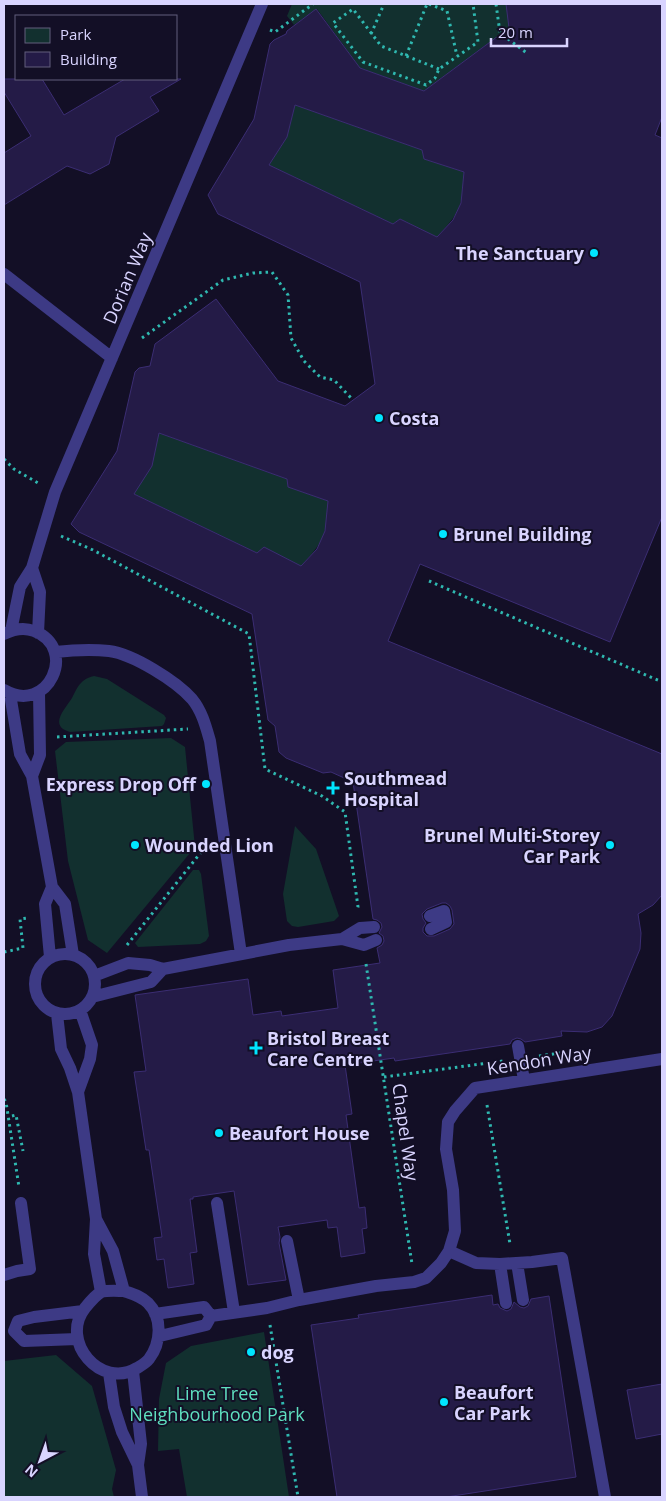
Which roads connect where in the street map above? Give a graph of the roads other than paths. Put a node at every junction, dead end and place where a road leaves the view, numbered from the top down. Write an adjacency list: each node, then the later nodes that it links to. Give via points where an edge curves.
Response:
1 (262, 4): 3 (lane, Dorian Way)
2 (4, 274): 3 (lane)
3 (112, 358): 4 (lane, Dorian Way, via 55,492)
4 (32, 568): 5 (lane, Dorian Way, via 20,587); 6 (lane, via 40,592)
5 (7, 633): 6 (lane, via 20,629)
6 (38, 633): 7 (lane)
7 (55, 652): 9 (lane, via 52,680); 17 (lane, via 108,651 137,661 181,689 201,713 210,741)
8 (7, 692): 9 (lane, via 23,696); 10 (lane, via 20,754)
9 (38, 692): 10 (lane, via 40,755)
10 (32, 776): 11 (lane)
11 (52, 887): 18 (lane, via 65,904); 19 (lane, via 45,904)
12 (430, 916): 14 (lane, via 444,911 446,922)
13 (374, 927): 15 (lane, via 360,928)
14 (431, 929)
15 (342, 939): 16 (lane, via 364,944); 17 (lane)
16 (376, 940)
17 (241, 954): 20 (lane)
18 (73, 955): 19 (lane); 21 (lane, via 82,959)
19 (50, 957): 24 (lane, via 35,976 34,988 38,1000)
20 (163, 969): 21 (lane, via 128,963); 22 (lane, via 151,982)
21 (94, 976): 22 (lane)
22 (92, 997): 23 (lane)
23 (80, 1010): 24 (lane); 28 (lane, via 92,1045)
24 (57, 1014): 28 (lane, via 61,1049)
25 (518, 1046): 27 (lane)
26 (662, 1059): 27 (lane, Kendon Way)
27 (524, 1080): 33 (lane, Kendon Way, via 475,1088 448,1122 446,1149 455,1231)
28 (78, 1092): 31 (lane)
29 (20, 1203): 35 (lane, via 30,1269)
30 (218, 1203): 42 (lane)
31 (96, 1220): 36 (lane, via 114,1251); 37 (lane, via 94,1254)
32 (287, 1241): 38 (lane)
33 (449, 1251): 34 (lane, via 476,1263); 38 (lane, Kendon Way, via 426,1278 414,1282)
34 (510, 1264): 39 (lane); 40 (lane); 52 (lane, via 562,1258)
35 (4, 1275)
36 (124, 1291): 37 (lane); 43 (lane, via 148,1303)
37 (101, 1292): 41 (lane)
38 (299, 1300): 42 (lane, Kendon Way)
39 (523, 1300)
40 (506, 1303)
41 (83, 1311): 45 (lane, via 18,1321); 47 (lane, via 78,1324)
42 (234, 1312): 44 (lane, Kendon Way)
43 (155, 1314): 44 (lane, via 204,1307); 46 (lane)
44 (211, 1316): 46 (lane, via 206,1326)
45 (9, 1331): 47 (lane, via 24,1341)
46 (160, 1336): 48 (lane, via 146,1363)
47 (78, 1339): 49 (lane, via 83,1354 95,1366)
48 (133, 1371): 49 (lane); 50 (lane, via 141,1444)
49 (109, 1372): 50 (lane, via 114,1407)
50 (138, 1465): 51 (lane)
51 (142, 1497)
52 (605, 1497)

